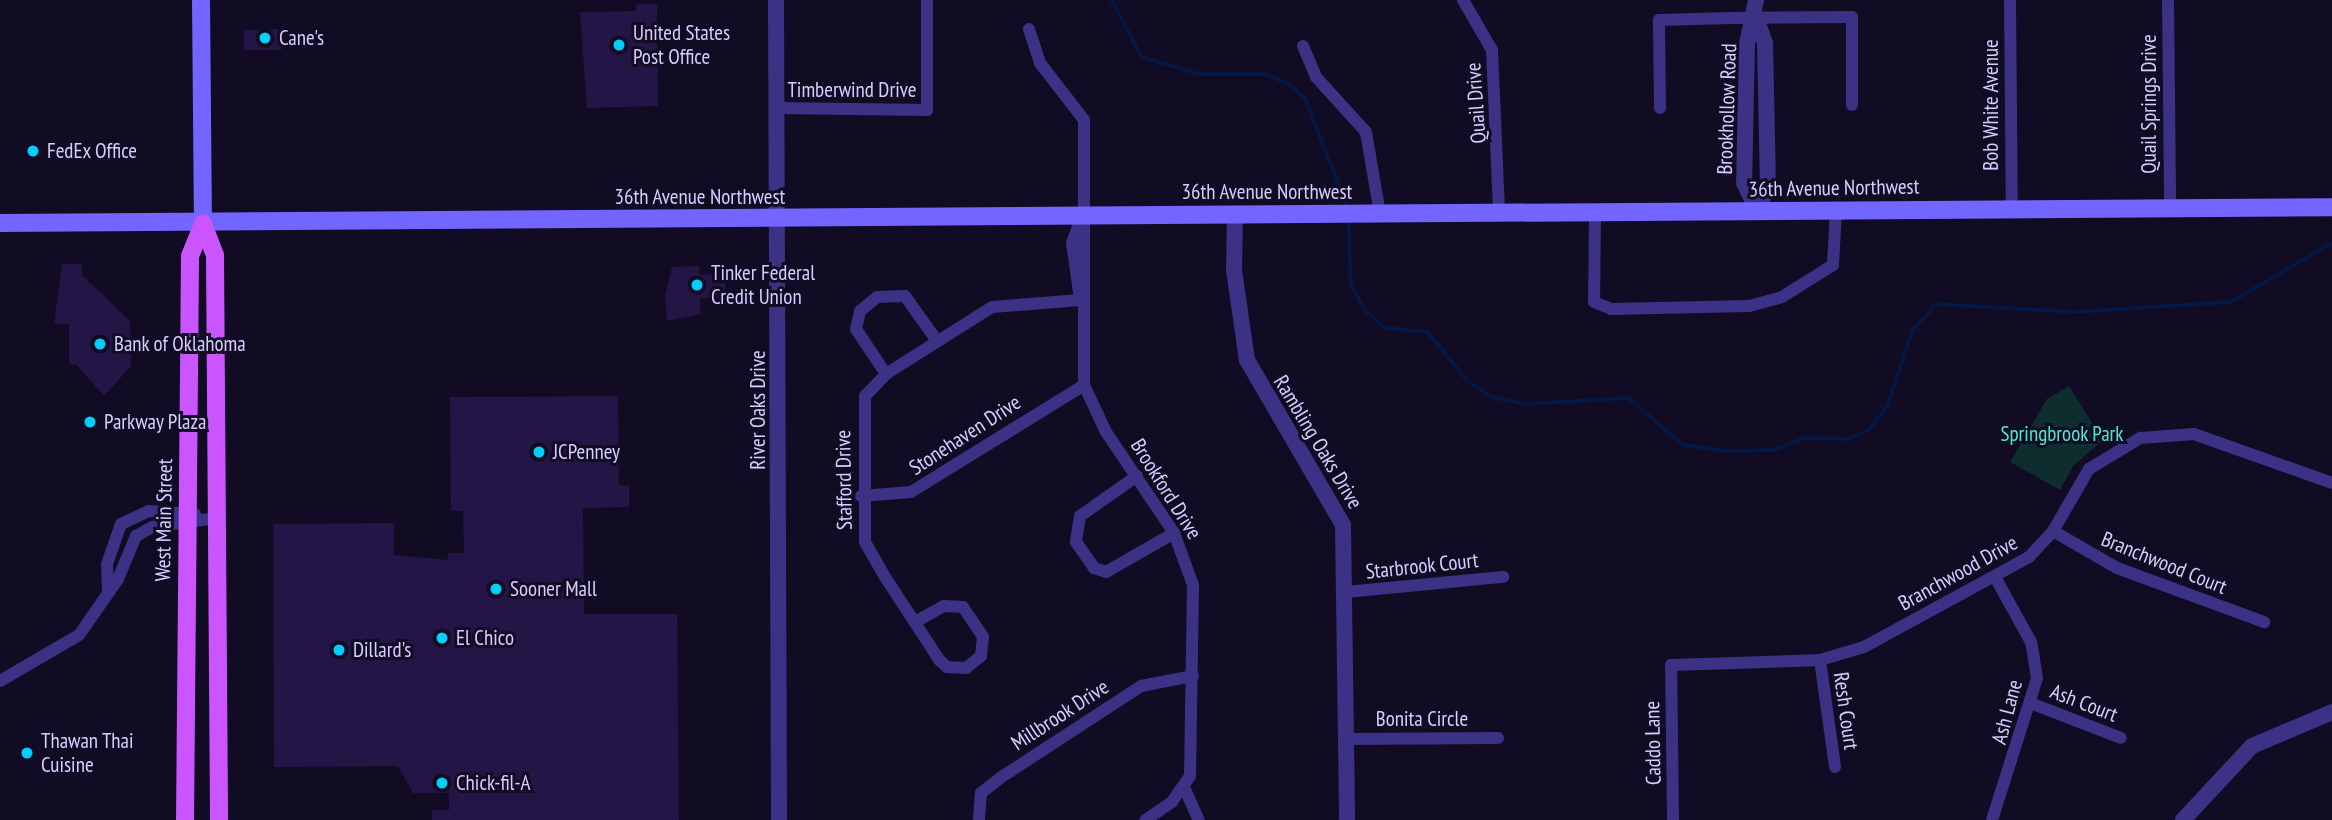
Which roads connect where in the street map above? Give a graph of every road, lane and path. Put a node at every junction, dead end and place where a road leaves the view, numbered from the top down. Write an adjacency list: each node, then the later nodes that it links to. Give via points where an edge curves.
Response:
1 (201, 0): 26 (main road, West Main Street)
2 (776, 0): 12 (street, River Oaks Drive)
3 (927, 0): 12 (street, Timberwind Drive, via 927,110)
4 (1463, 0): 18 (street, Quail Drive, via 1492,50)
5 (1756, 0): 8 (street, Brookhollow Road)
6 (2010, 0): 16 (street, Bob White Avenue)
7 (2168, 0): 15 (street, Quail Springs Drive)
8 (1756, 18): 11 (street, via 1852,16); 13 (street, via 1659,20); 20 (street, Brookhollow Road, via 1765,43 1768,183); 20 (street, Brookhollow Road, via 1747,44 1744,183)
9 (1029, 29): 23 (street, Brookford Drive, via 1040,63 1084,120)
10 (1303, 46): 22 (street, via 1316,77 1362,123 1376,163)
11 (1852, 105)
12 (776, 108): 24 (street, River Oaks Drive)
13 (1660, 108)
14 (2332, 207): 15 (main road, 36th Avenue Northwest)
15 (2169, 208): 16 (main road, 36th Avenue Northwest)
16 (2012, 209): 17 (main road, 36th Avenue Northwest)
17 (1836, 210): 19 (street, via 1833,265 1782,297 1749,306 1611,309 1594,302); 20 (main road, 36th Avenue Northwest)
18 (1500, 212): 19 (main road, 36th Avenue Northwest); 22 (main road, 36th Avenue Northwest)
19 (1594, 212): 20 (main road, 36th Avenue Northwest)
20 (1758, 212)
21 (1235, 214): 22 (main road, 36th Avenue Northwest); 23 (main road, 36th Avenue Northwest); 41 (street, Rambling Oaks Drive, via 1243,350 1340,516)
22 (1380, 214)
23 (1083, 215): 24 (main road, 36th Avenue Northwest); 27 (street, Brookford Drive, via 1072,243)
24 (779, 219): 26 (main road, 36th Avenue Northwest); 57 (street, River Oaks Drive)
25 (0, 223): 26 (main road, 36th Avenue Northwest)
26 (203, 224): 34 (main road, West Main Street, via 190,256); 35 (main road, West Main Street, via 215,255)
27 (1080, 300): 28 (street, Stafford Drive, via 1002,303); 30 (street, Brookford Drive)
28 (937, 341): 29 (street, Stafford Drive); 29 (street, via 905,296 877,297 860,311 856,328)
29 (886, 374): 33 (street, Stafford Drive, via 863,404)
30 (1084, 385): 31 (street, Brookford Drive); 33 (street, Stonehaven Drive, via 911,492)
31 (1137, 477): 37 (street, Brookford Drive); 37 (street, via 1080,516 1076,542 1094,568 1107,572)
32 (2332, 483): 36 (street, Branchwood Drive, via 2210,439 2156,433 2124,444 2089,469)
33 (862, 496): 42 (street, Stafford Drive, via 865,542)
34 (187, 518): 35 (street); 40 (street, via 136,536); 40 (street, via 149,511 121,524 107,564); 55 (main road, West Main Street)
35 (216, 518): 56 (main road, West Main Street)
36 (2053, 531): 39 (street, Branchwood Drive, via 2029,557); 43 (street, Branchwood Court, via 2116,568)
37 (1174, 533): 46 (street, Brookford Drive, via 1193,585)
38 (1503, 577): 41 (street, Starbrook Court)
39 (1995, 578): 44 (street, Branchwood Drive, via 1864,647); 48 (street, Ash Lane, via 2034,652)
40 (108, 592): 47 (street, via 79,635)
41 (1346, 592): 52 (street, Rambling Oaks Drive)
42 (915, 622): 42 (street, via 947,667 966,668 981,656 983,637 963,607 944,606)
43 (2264, 622)
44 (1820, 660): 45 (street, Branchwood Drive); 53 (street, Resh Court)
45 (1671, 665): 62 (street, Caddo Lane)
46 (1193, 676): 54 (street, Brookford Drive, via 1192,765); 58 (street, Millbrook Drive, via 1141,686 1000,778 981,793)
47 (0, 681)
48 (2033, 704): 51 (street, Ash Court); 63 (street, Ash Lane)
49 (2332, 712): 64 (street, via 2252,746)
50 (1498, 738): 52 (street, Bonita Circle)
51 (2122, 738)
52 (1346, 739): 61 (street, Rambling Oaks Drive)
53 (1835, 767)
54 (1184, 788): 59 (street); 60 (street)
55 (185, 820)
56 (219, 820)
57 (779, 820)
58 (979, 820)
59 (1145, 820)
60 (1199, 820)
61 (1347, 820)
62 (1673, 820)
63 (1992, 820)
64 (2183, 820)

